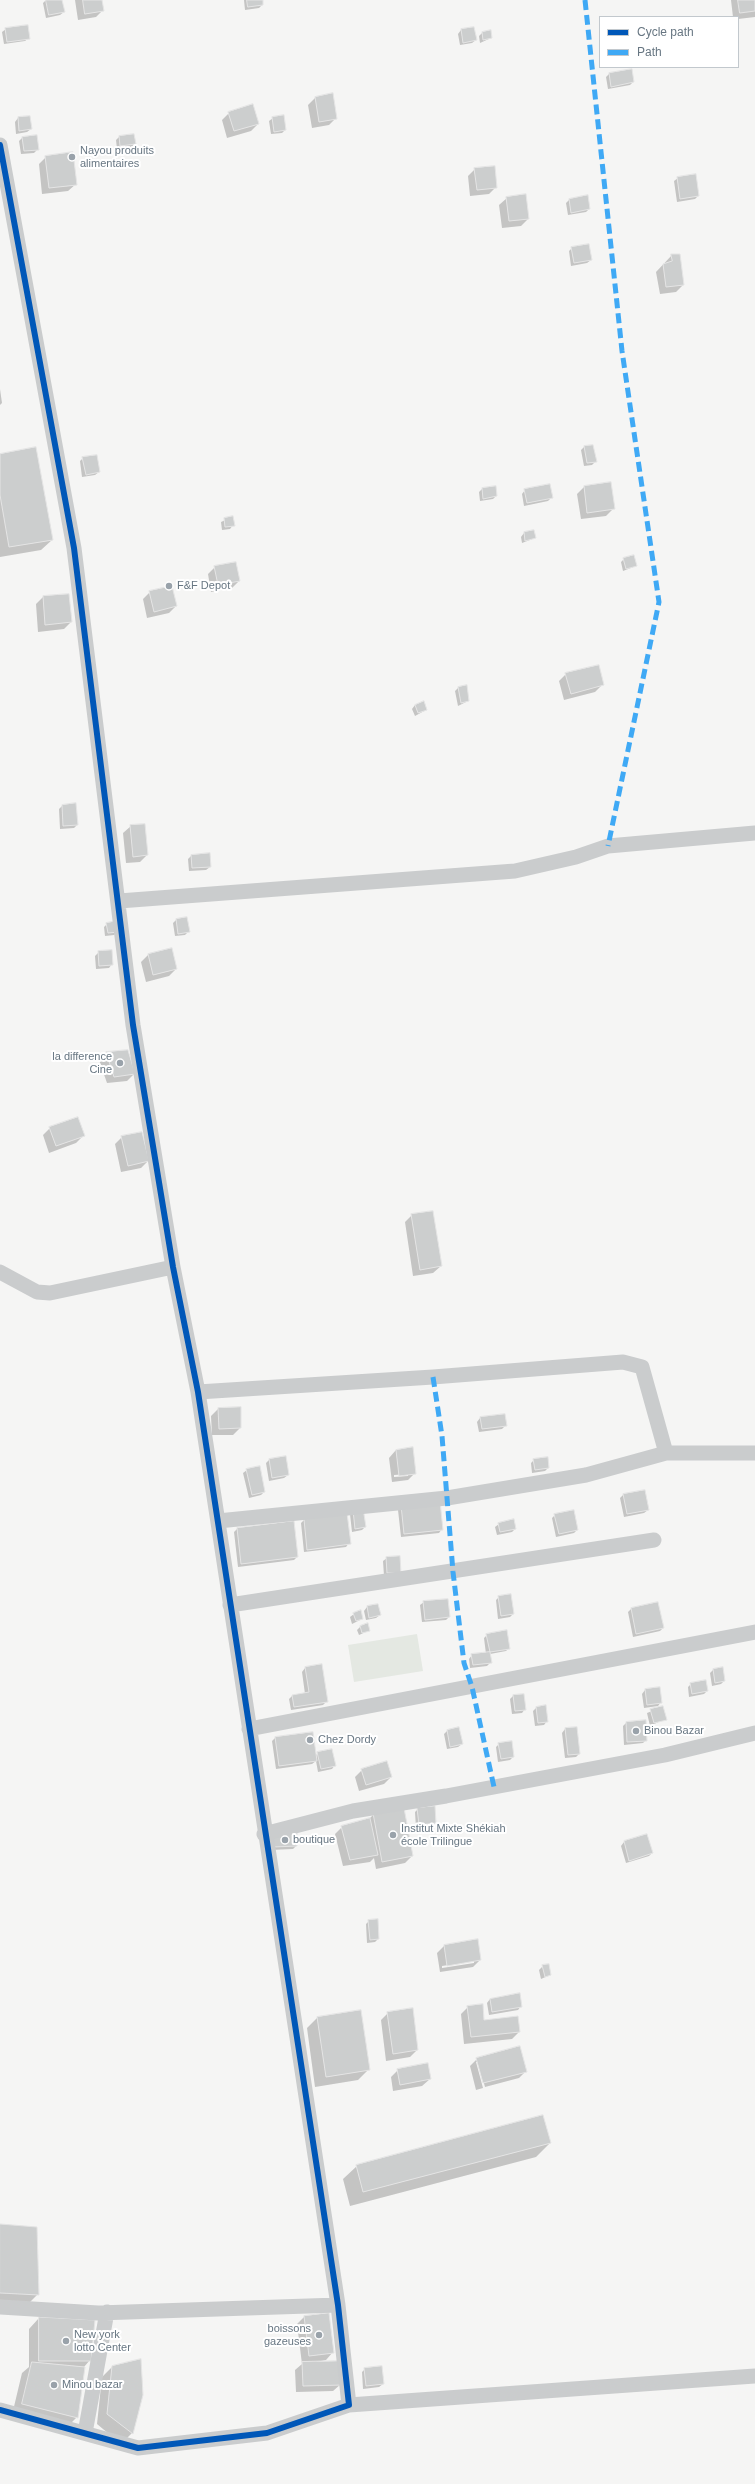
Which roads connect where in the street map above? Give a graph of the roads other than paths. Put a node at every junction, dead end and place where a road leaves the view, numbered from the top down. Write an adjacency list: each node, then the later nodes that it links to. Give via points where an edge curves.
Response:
1 (0, 145): 3 (street, via 74,548)
2 (755, 833): 3 (street, via 608,846 569,859 515,871)
3 (119, 901): 4 (street, via 133,1024)
4 (173, 1267): 5 (street, via 50,1293 37,1292); 6 (street)
5 (0, 1272)
6 (198, 1392): 7 (street, via 623,1362 642,1367); 9 (street)
7 (666, 1453): 8 (street); 9 (street, via 586,1475 447,1498)
8 (755, 1453)
9 (218, 1521): 11 (street)
10 (654, 1540): 11 (street)
11 (230, 1605): 13 (street)
12 (755, 1632): 13 (street)
13 (249, 1729): 15 (street)
14 (755, 1733): 15 (street, via 665,1755 353,1811)
15 (264, 1834): 16 (street)
16 (338, 2305): 18 (street); 20 (street)
17 (0, 2307): 18 (street)
18 (107, 2312): 22 (street)
19 (755, 2376): 20 (street)
20 (349, 2405): 22 (street, via 267,2433 138,2448)
21 (0, 2410): 22 (street)
22 (85, 2433)

